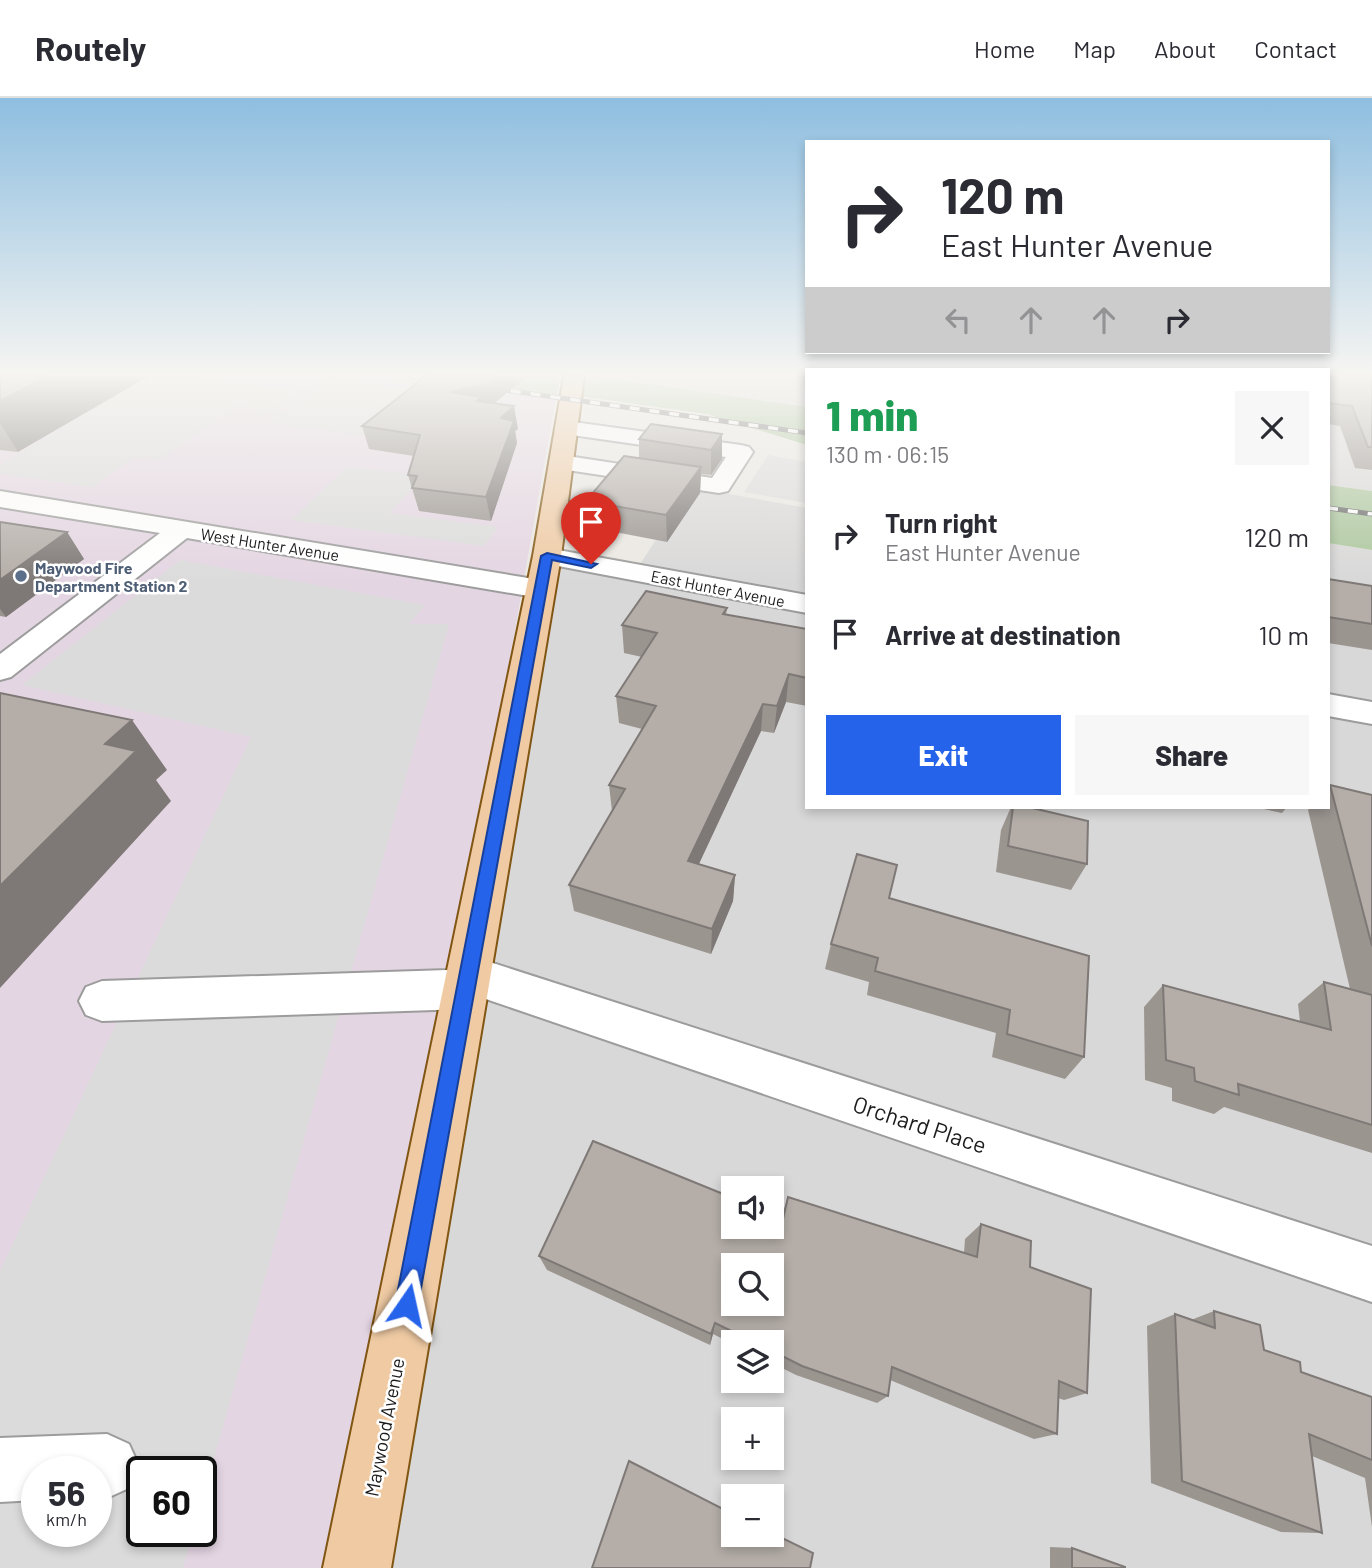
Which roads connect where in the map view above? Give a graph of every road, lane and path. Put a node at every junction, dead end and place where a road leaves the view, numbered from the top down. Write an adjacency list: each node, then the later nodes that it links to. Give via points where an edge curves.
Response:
1 (564, 445): 3 (main road, Maywood Avenue)
2 (687, 445): 3 (street, via 741,452 719,486)
3 (561, 462): 8 (main road, Maywood Avenue)
4 (0, 499): 5 (street, West Hunter Avenue)
5 (52, 508): 6 (street); 7 (street, West Hunter Avenue)
6 (21, 527)
7 (181, 530): 9 (street, West Hunter Avenue); 11 (street)
8 (547, 556): 9 (main road, Maywood Avenue); 10 (street, East Hunter Avenue)
9 (540, 589): 14 (main road, Maywood Avenue)
10 (805, 604)
11 (0, 670)
12 (1330, 705): 13 (street)
13 (1372, 713)
14 (467, 981): 15 (street); 16 (street, Orchard Place); 19 (main road, Maywood Avenue)
15 (102, 1001)
16 (1372, 1274)
17 (21, 1469): 18 (street)
18 (0, 1470)
19 (357, 1568)

